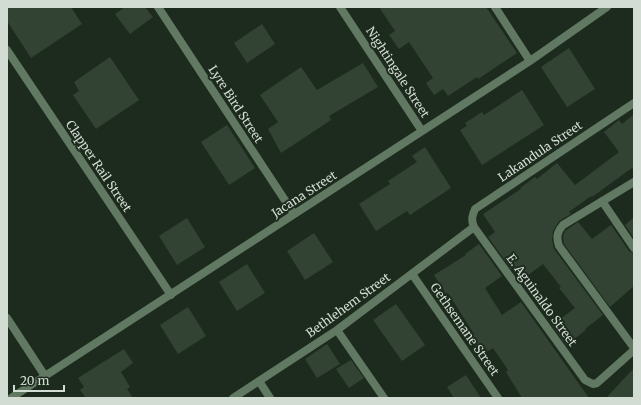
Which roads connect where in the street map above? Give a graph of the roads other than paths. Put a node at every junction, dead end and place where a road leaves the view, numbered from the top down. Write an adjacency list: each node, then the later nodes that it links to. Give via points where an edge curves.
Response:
1 (158, 7): 11 (street, Lyre Bird Street)
2 (340, 7): 8 (street, Nightingale Street)
3 (495, 7): 6 (street)
4 (608, 7): 6 (street, Jacana Street)
5 (7, 50): 15 (street, Clapper Rail Street)
6 (530, 61): 8 (street, Jacana Street)
7 (634, 103): 12 (street, Lakandula Street, via 475,209 472,215)
8 (422, 131): 11 (street, Jacana Street)
9 (634, 182): 10 (street)
10 (602, 200): 13 (street); 18 (street, via 563,225 558,231 559,246)
11 (294, 214): 15 (street, Jacana Street)
12 (474, 227): 14 (street, Bethlehem Street); 18 (street, E. Aguinaldo Street, via 585,380 593,384 602,380)
13 (634, 248)
14 (412, 274): 17 (street, Bethlehem Street); 25 (street, Gethsemane Street)
15 (171, 294): 19 (street, Jacana Street)
16 (7, 318): 19 (street)
17 (337, 330): 20 (street, Bethlehem Street); 24 (street)
18 (634, 349)
19 (45, 376): 21 (street, Jacana Street)
20 (259, 381): 22 (street, Bethlehem Street); 23 (street)
21 (12, 398)
22 (233, 398)
23 (270, 398)
24 (384, 398)
25 (498, 398)

